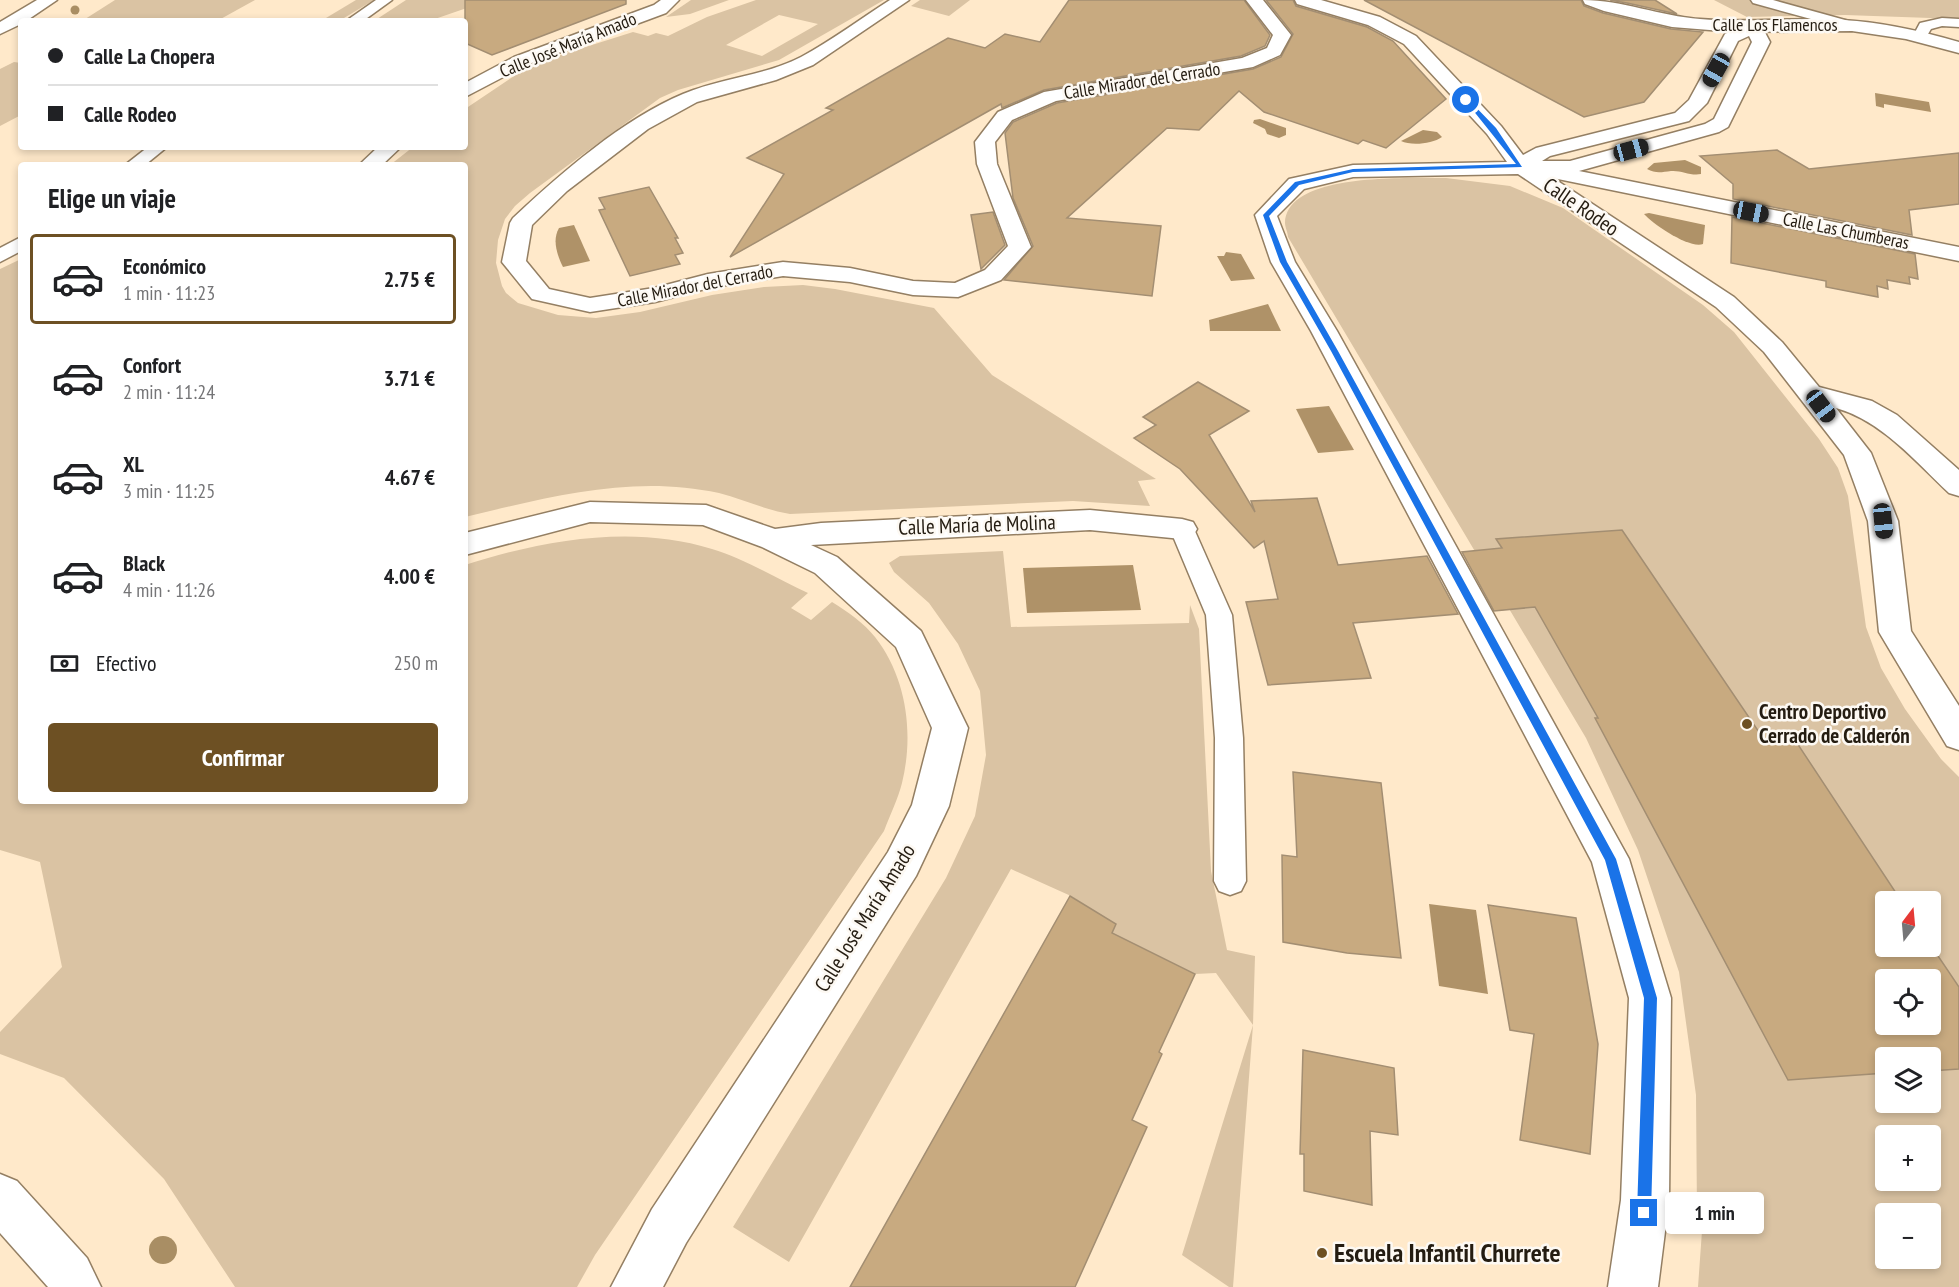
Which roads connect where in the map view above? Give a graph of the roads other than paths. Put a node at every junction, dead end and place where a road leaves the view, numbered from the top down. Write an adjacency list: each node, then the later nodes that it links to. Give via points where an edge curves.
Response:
1 (49, 0): 10 (street)
2 (385, 0): 11 (lane)
3 (671, 0): 18 (street, Calle José María Amado, via 660,9 520,61)
4 (901, 0): 5 (street, Calle Mirador del Cerrado, via 807,61 770,76 690,98 641,125 559,186 521,223 514,262 541,294 590,305 783,269 850,274 913,288 958,290 993,274 1020,247 987,164 984,142 1005,116 1051,96 1248,63 1274,51 1282,35)
5 (1254, 0)
6 (1303, 0): 23 (street, via 1374,21 1410,40 1494,130)
7 (1591, 0): 14 (street, Calle Los Flamencos, via 1663,20)
8 (1758, 0): 13 (lane)
9 (18, 18): 15 (street)
10 (19, 18)
11 (358, 18)
12 (1959, 23): 16 (lane, via 1925,26)
13 (1851, 26): 14 (street, Calle Los Flamencos); 16 (street, Calle Los Flamencos)
14 (1754, 27): 23 (street, via 1731,38 1697,103 1682,117 1544,152); 23 (street, via 1761,42 1721,123 1570,167)
15 (0, 29)
16 (1920, 36): 17 (street, Calle Los Flamencos)
17 (1959, 48)
18 (468, 89)
19 (155, 150): 21 (lane)
20 (387, 150): 22 (street)
21 (138, 162)
22 (373, 162)
23 (1520, 166): 25 (street, Calle Las Chumberas); 27 (street, Calle Rodeo, via 1725,302 1773,347); 37 (street, Calle Rodeo, via 1353,171 1297,184 1266,215 1283,262 1610,859 1650,998 1645,1200)
24 (18, 245): 26 (lane)
25 (1959, 254)
26 (0, 256)
27 (1811, 393): 28 (street, via 1862,407 1887,421); 32 (street, Calle Rodeo, via 1857,453 1883,521 1895,632)
28 (1959, 486)
29 (1182, 528): 30 (street, Calle María de Molina, via 1090,520 821,532); 33 (lane, via 1219,615 1229,738)
30 (773, 540): 31 (street, Calle José María Amado, via 706,515 590,512); 36 (street, Calle José María Amado, via 826,565 909,640 950,728 930,806 902,864 669,1226)
31 (468, 543)
32 (1959, 736)
33 (1230, 881)
34 (0, 1198): 35 (street, via 70,1275)
35 (76, 1287)
36 (636, 1287)
37 (1633, 1287)

